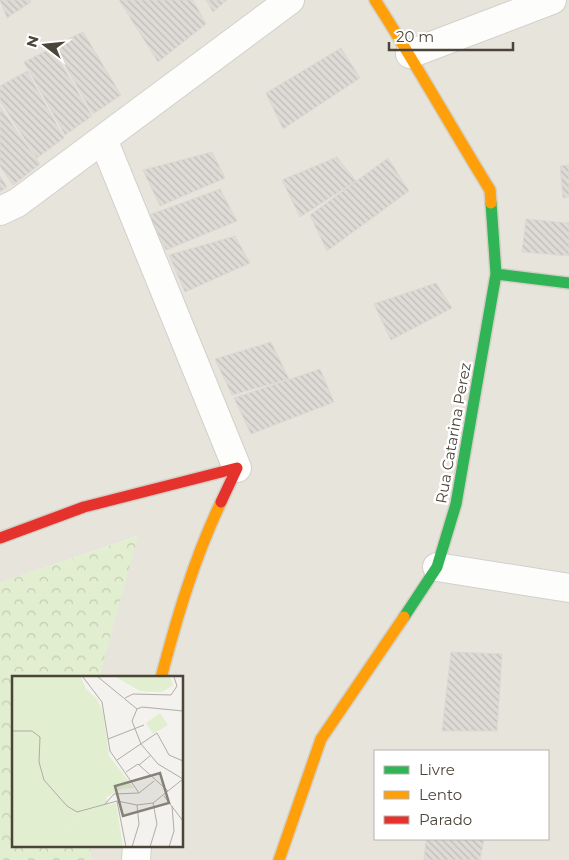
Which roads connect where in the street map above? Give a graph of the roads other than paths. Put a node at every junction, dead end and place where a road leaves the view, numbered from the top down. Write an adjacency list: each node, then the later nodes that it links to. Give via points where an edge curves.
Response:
1 (290, 0): 5 (street)
2 (375, 0): 4 (street, Rua Catarina Perez)
3 (552, 0): 4 (street)
4 (410, 54): 7 (street, Rua Catarina Perez, via 490,190)
5 (103, 139): 6 (street, via 17,203); 9 (street)
6 (0, 211)
7 (496, 274): 8 (street); 11 (street, Rua Catarina Perez, via 456,504)
8 (569, 283)
9 (237, 468): 10 (street, via 84,508); 13 (street, via 203,539 183,596)
10 (0, 538)
11 (437, 567): 12 (street); 14 (street, Rua Catarina Perez, via 321,739)
12 (569, 588)
13 (162, 676)
14 (279, 860)

